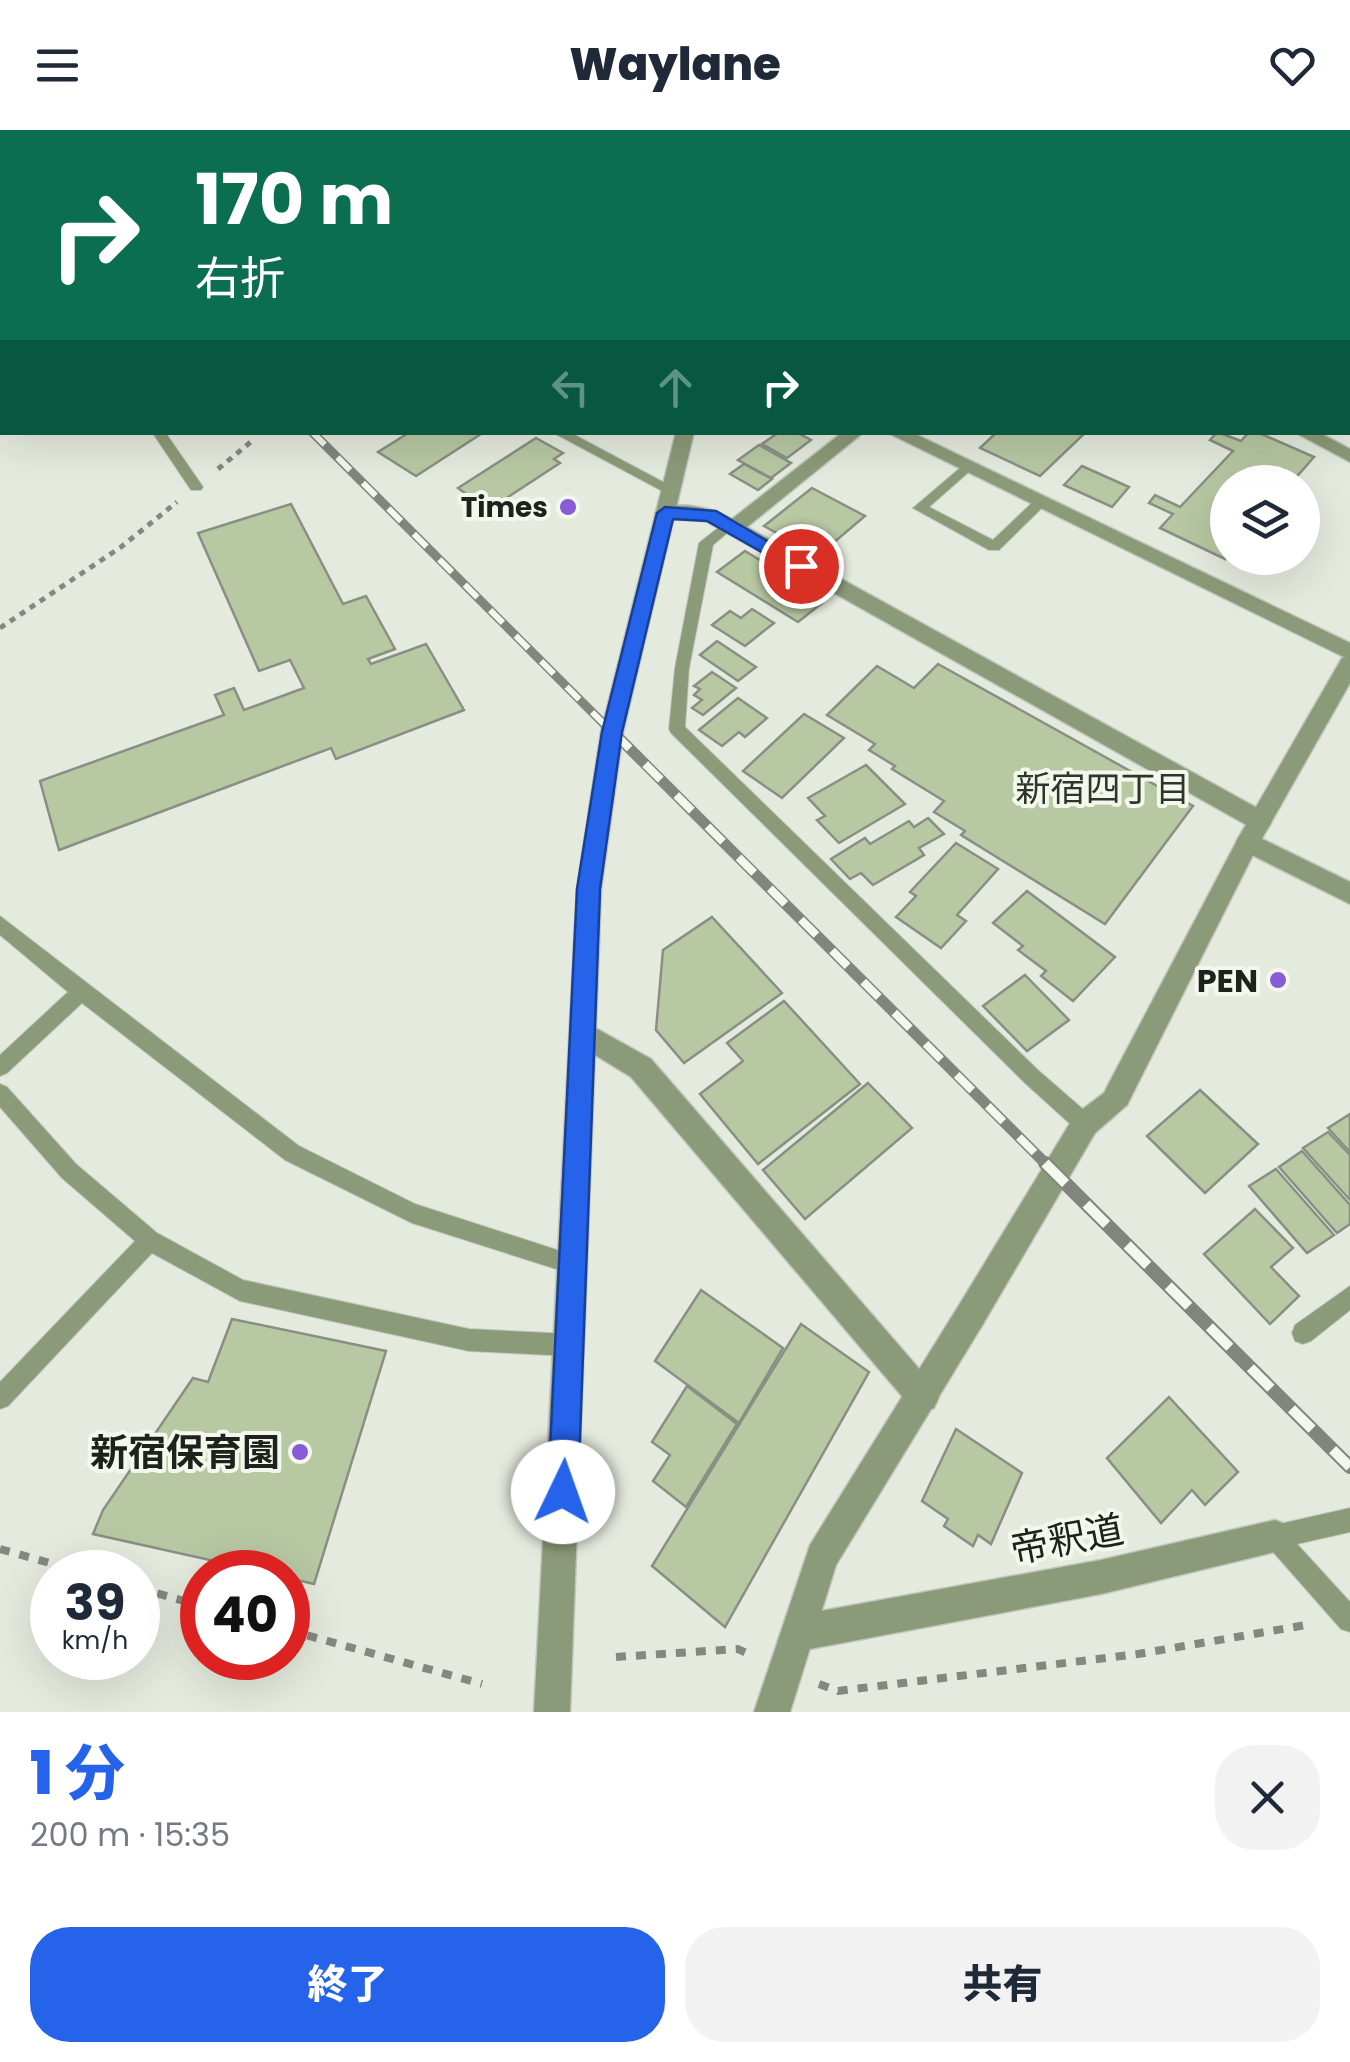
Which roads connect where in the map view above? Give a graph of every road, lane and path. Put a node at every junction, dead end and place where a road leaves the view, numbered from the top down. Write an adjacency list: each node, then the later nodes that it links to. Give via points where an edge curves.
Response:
1 (160, 435): 10 (lane)
2 (563, 435): 11 (lane)
3 (685, 435): 11 (street)
4 (851, 435): 13 (street)
5 (902, 435): 9 (street)
6 (1309, 435): 8 (street)
7 (252, 441): 10 (path)
8 (1350, 456)
9 (966, 466): 12 (street); 12 (lane, via 920,508 994,547)
10 (196, 487): 14 (path)
11 (668, 501): 13 (street); 21 (street, via 602,788 588,889)
12 (1041, 502): 15 (street)
13 (731, 527): 17 (street); 24 (lane, via 706,543 677,729)
14 (0, 628)
15 (1350, 652)
16 (1350, 664): 17 (street)
17 (1254, 831): 18 (street); 24 (street, via 1117,1096)
18 (1350, 894)
19 (0, 924): 20 (lane)
20 (81, 992): 22 (lane); 26 (lane, via 292,1154 412,1213)
21 (583, 1033): 26 (street); 30 (street, via 641,1068)
22 (0, 1067)
23 (0, 1093): 25 (lane, via 70,1171)
24 (1085, 1124): 30 (street)
25 (150, 1240): 29 (lane, via 240,1290 469,1340); 31 (lane)
26 (575, 1265): 29 (street)
27 (1350, 1297): 28 (lane)
28 (1303, 1333)
29 (571, 1345): 42 (street)
30 (923, 1397): 37 (street, via 822,1557)
31 (0, 1398)
32 (1350, 1520): 33 (lane, 帝釈道)
33 (1275, 1538): 36 (lane); 37 (street, 帝釈道)
34 (0, 1549): 35 (path)
35 (30, 1557)
36 (1348, 1617): 40 (path, via 1138,1654 838,1692)
37 (799, 1633): 40 (street)
38 (310, 1636): 41 (path)
39 (616, 1657): 40 (path, via 738,1649)
40 (786, 1670): 43 (street)
41 (482, 1684)
42 (552, 1712)
43 (772, 1712)

